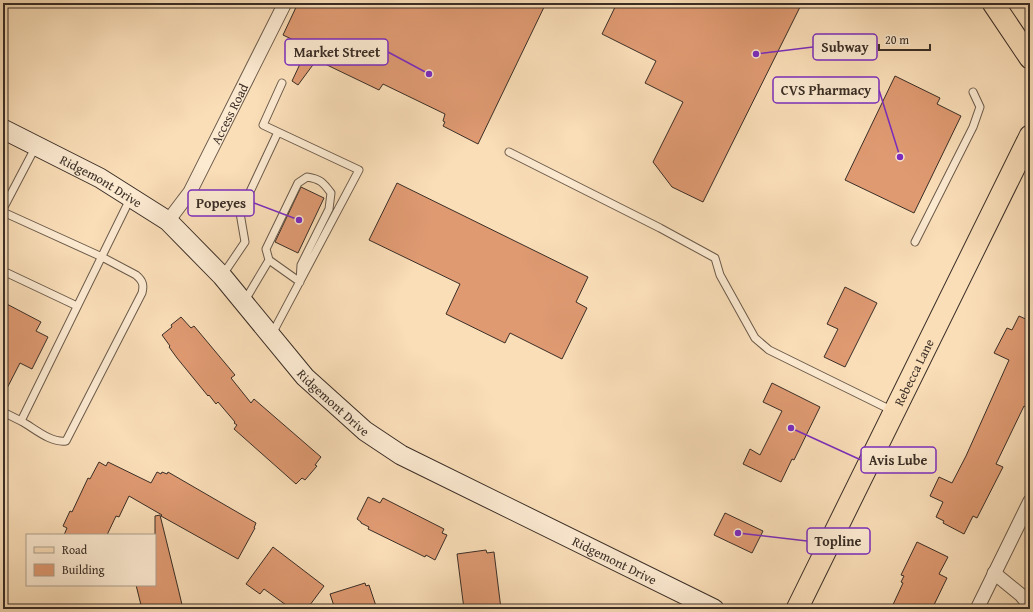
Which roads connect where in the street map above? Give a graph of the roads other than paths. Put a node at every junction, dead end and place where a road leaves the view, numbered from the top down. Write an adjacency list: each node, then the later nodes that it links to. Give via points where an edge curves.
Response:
1 (285, 3): 15 (street, Access Road, via 190,192)
2 (993, 3): 3 (main road)
3 (1030, 58)
4 (282, 83): 7 (lane, via 263,125)
5 (973, 92): 16 (lane, via 980,107 973,127)
6 (3, 130): 9 (street, Ridgemont Drive)
7 (278, 132): 20 (lane, via 240,213 245,242); 21 (lane, via 359,170)
8 (1030, 136): 12 (main road, Rebecca Lane)
9 (36, 146): 13 (street, Ridgemont Drive, via 100,178); 14 (lane)
10 (509, 152): 26 (lane, via 714,258 755,338 769,350)
11 (1030, 168): 12 (main road)
12 (1001, 196): 26 (main road, Rebecca Lane)
13 (131, 197): 15 (street, Ridgemont Drive); 17 (lane)
14 (3, 211): 17 (lane)
15 (168, 221): 20 (street, Ridgemont Drive)
16 (916, 242)
17 (102, 256): 23 (lane); 27 (lane, via 136,275 144,286 142,293 66,441 53,439)
18 (269, 260): 21 (lane); 21 (lane, via 266,249 298,183 307,177 316,178 325,184 331,193 329,209 301,265); 22 (lane)
19 (3, 271): 23 (lane)
20 (222, 276): 22 (street, Ridgemont Drive)
21 (300, 282): 24 (lane)
22 (244, 302): 24 (street, Ridgemont Drive)
23 (77, 306): 27 (lane)
24 (271, 336): 31 (street, Ridgemont Drive, via 305,378 365,431 401,455)
25 (3, 412): 27 (lane)
26 (894, 412): 32 (main road, Rebecca Lane)
27 (21, 421)
28 (1030, 501): 29 (street)
29 (994, 573): 30 (street, via 1021,595); 33 (street)
30 (1030, 606)
31 (714, 609)
32 (797, 609)
33 (977, 609)

